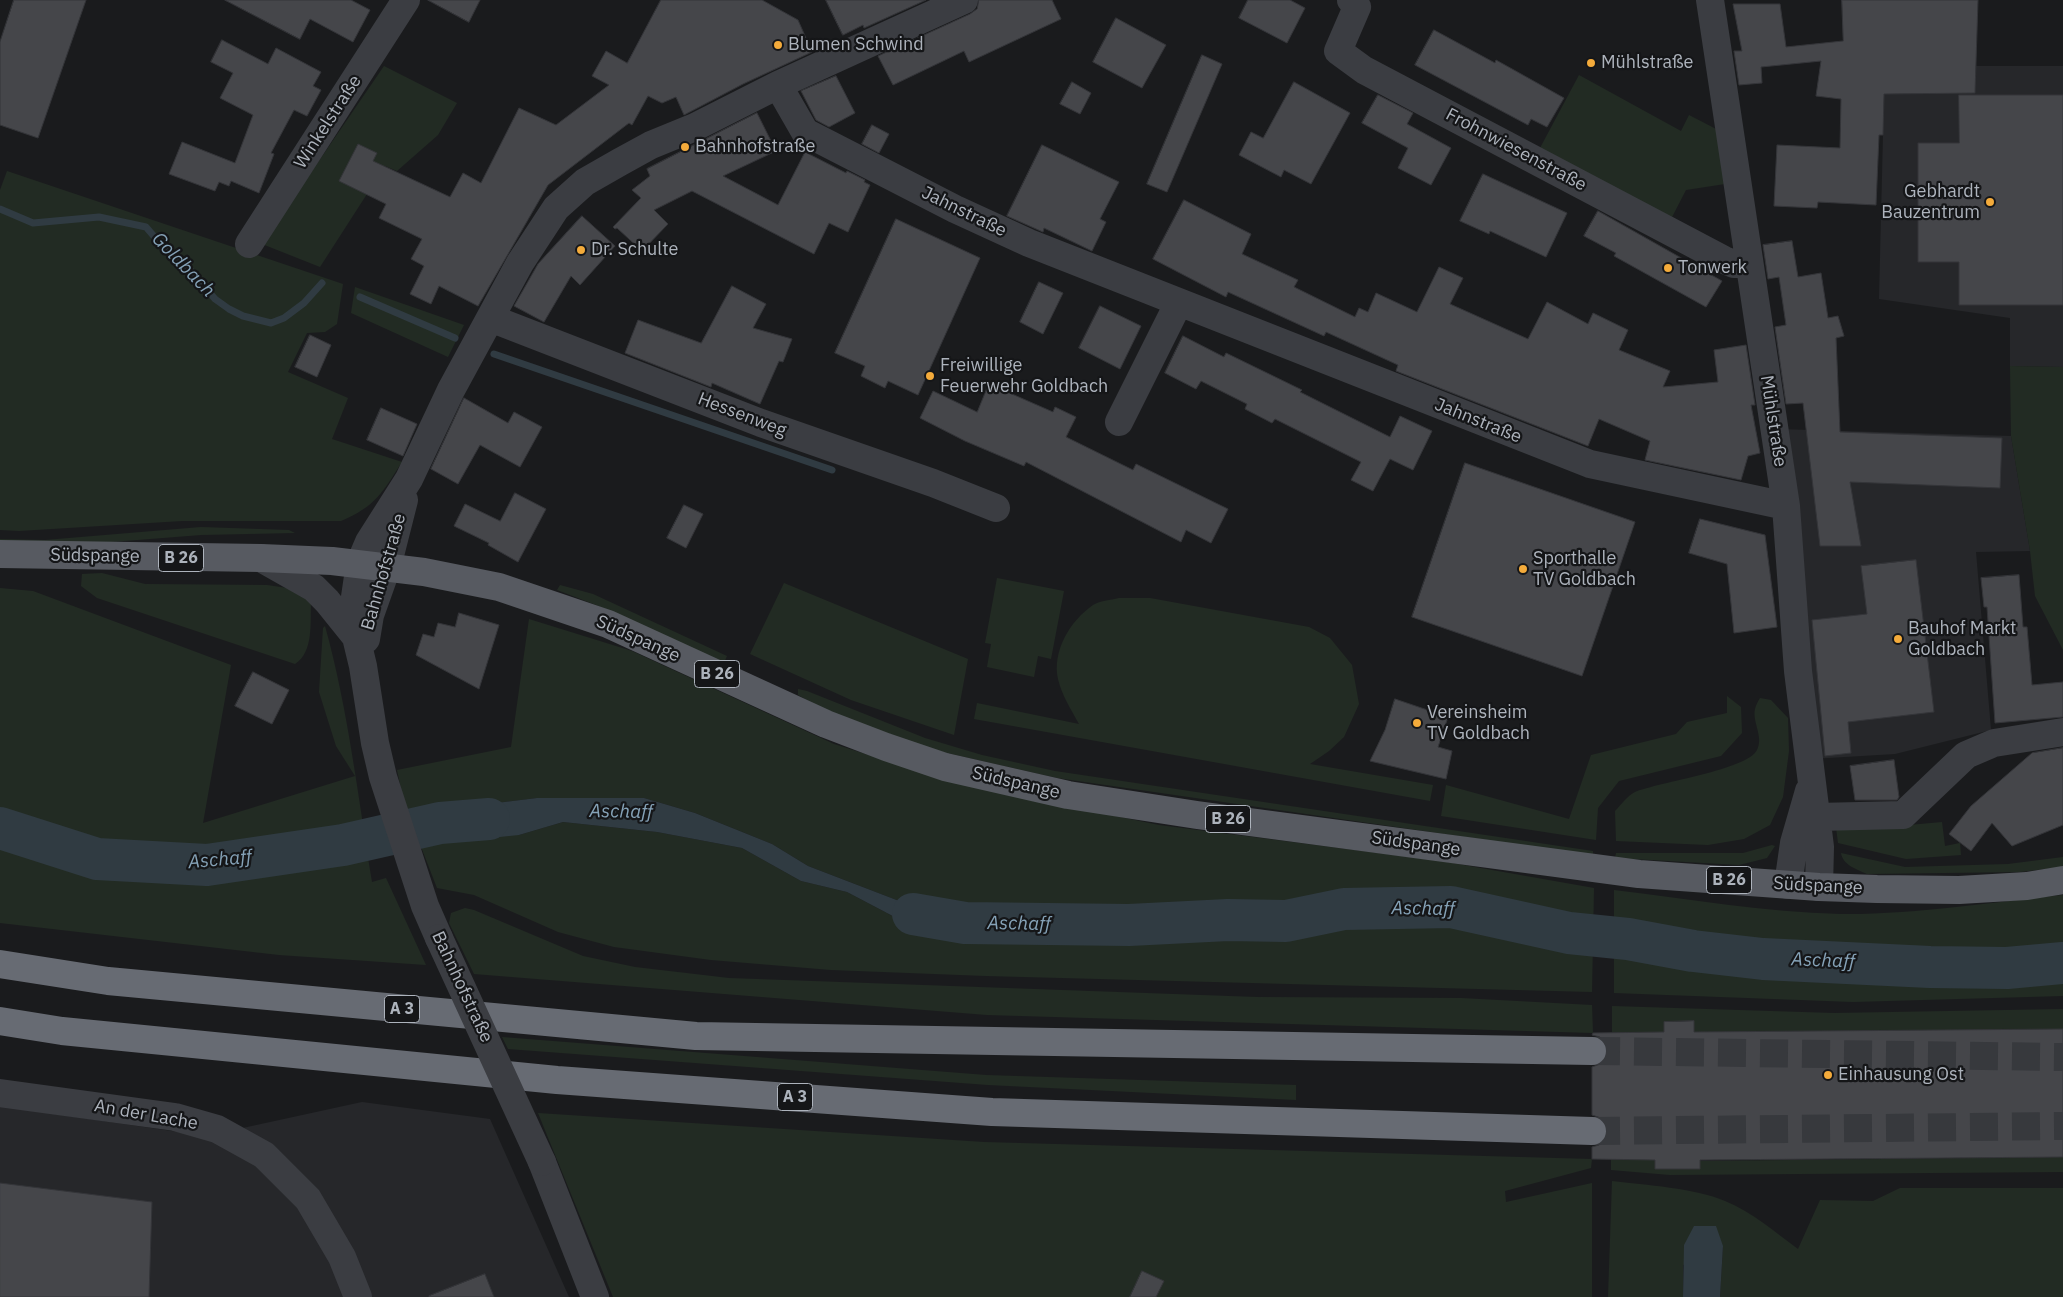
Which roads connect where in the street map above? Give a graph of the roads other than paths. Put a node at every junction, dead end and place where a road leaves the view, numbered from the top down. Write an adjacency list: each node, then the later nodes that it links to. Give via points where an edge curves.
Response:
1 (964, 0): 5 (street, Bahnhofstraße)
2 (1351, 0): 7 (street, Frohnwiesenstraße, via 1357,7 1338,50 1364,70 1724,260)
3 (1710, 0): 7 (street, Mühlstraße)
4 (396, 3): 6 (street, Winkelstraße)
5 (778, 84): 8 (street, Jahnstraße, via 805,132 1029,243); 9 (street, Bahnhofstraße, via 695,127 651,145 585,182 556,208 520,263)
6 (249, 244)
7 (1749, 264): 12 (street, Mühlstraße)
8 (1179, 302): 10 (street); 12 (street, Jahnstraße, via 1590,464)
9 (490, 318): 11 (street, Bahnhofstraße); 13 (street, Hessenweg, via 761,423)
10 (1119, 422)
11 (409, 479): 16 (street, Bahnhofstraße, via 369,542); 17 (street, Bahnhofstraße)
12 (1786, 506): 21 (street, Mühlstraße, via 1798,671)
13 (996, 508)
14 (0, 554): 15 (main road, Südspange / B 26)
15 (261, 558): 16 (main road, Südspange / B 26); 18 (street, Bahnhofstraße, via 314,588)
16 (360, 563): 17 (main road, Südspange / B 26); 18 (street, Bahnhofstraße, via 355,597)
17 (387, 567): 19 (street, Bahnhofstraße, via 370,615); 24 (main road, Südspange / B 26, via 499,587 608,624 826,724 945,767 1068,795 1639,874)
18 (356, 637): 19 (street, Bahnhofstraße)
19 (363, 666): 32 (street, Bahnhofstraße, bridge, via 374,743 424,906 542,1162)
20 (2063, 732): 22 (street, via 1994,743 1966,756 1903,815)
21 (1811, 785): 22 (street, Mühlstraße); 24 (street, Mühlstraße, via 1794,843)
22 (1817, 817): 25 (street, Mühlstraße)
23 (2063, 880): 25 (main road, Südspange / B 26, via 2027,886 1959,890)
24 (1788, 885): 25 (main road, Südspange / B 26)
25 (1819, 887)
26 (0, 964): 28 (highway, A 3, via 108,982 696,1036)
27 (0, 1021): 30 (highway, A 3, via 62,1031 557,1080 992,1112)
28 (1592, 1051)
29 (0, 1093): 31 (street, An der Lache, via 175,1117 217,1129 264,1156 308,1199 342,1256)
30 (1592, 1131)
31 (358, 1297)
32 (595, 1297)

